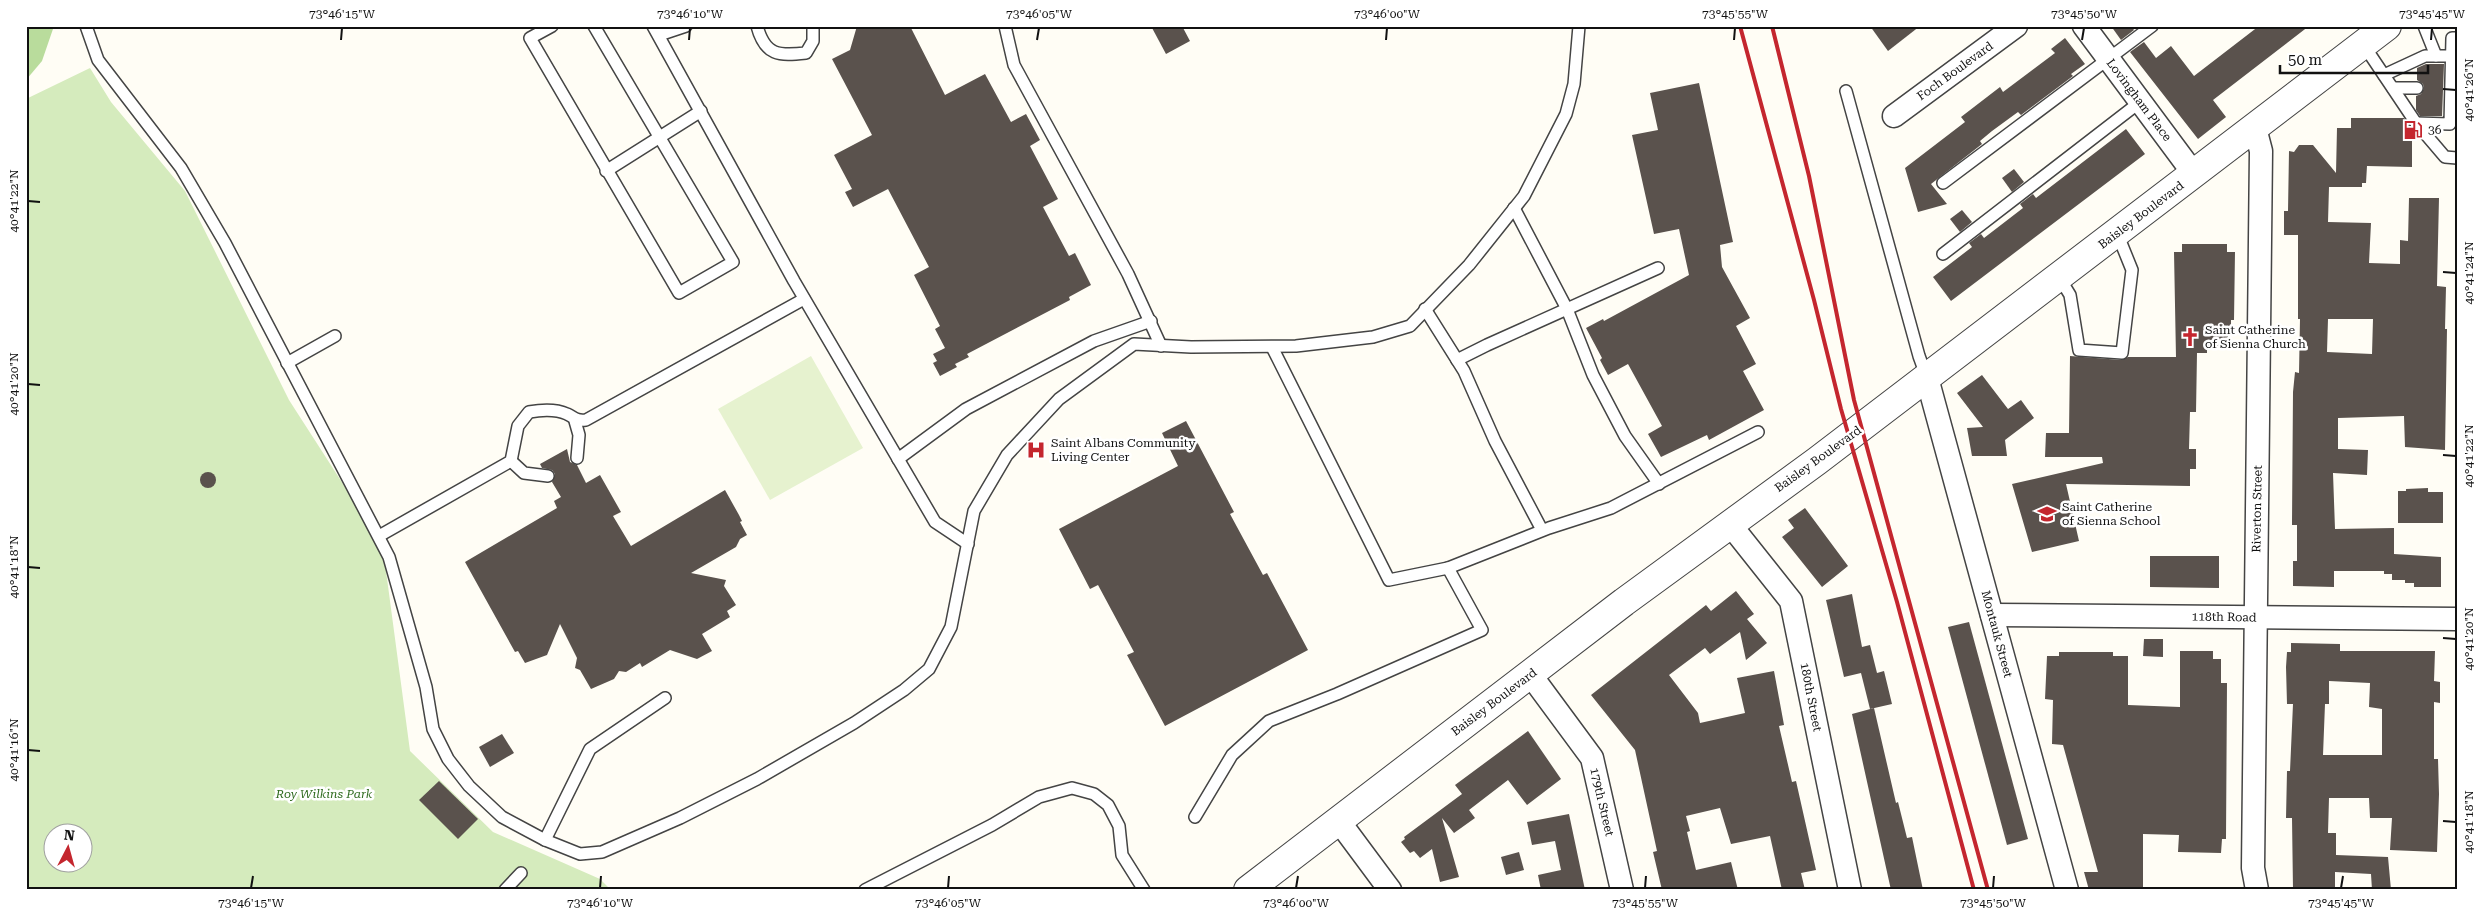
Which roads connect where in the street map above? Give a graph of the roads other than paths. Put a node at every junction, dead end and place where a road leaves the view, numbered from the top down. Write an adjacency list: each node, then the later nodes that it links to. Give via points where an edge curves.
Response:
1 (86, 26): 48 (lane, via 98,60 181,168 225,243)
2 (552, 26): 32 (lane, via 530,38)
3 (594, 26): 30 (lane)
4 (686, 26): 14 (lane)
5 (757, 26): 6 (lane, via 761,41 775,54 786,55 806,53 813,41)
6 (813, 26)
7 (1005, 26): 43 (lane, via 1014,66)
8 (1579, 26): 35 (lane, via 1574,84 1566,114 1524,196)
9 (2016, 26): 27 (street, Foch Boulevard)
10 (2084, 26): 19 (street, Lovingham Place)
11 (2152, 26): 19 (lane)
12 (2387, 26): 16 (street, Baisley Boulevard)
13 (2424, 26): 17 (lane)
14 (656, 31): 26 (lane)
15 (2457, 38): 18 (lane, via 2452,38)
16 (2363, 44): 20 (lane); 29 (street, Baisley Boulevard)
17 (2436, 56): 18 (lane); 20 (lane, via 2425,56)
18 (2451, 56): 23 (lane)
19 (2108, 59): 25 (street, Lovingham Place); 34 (lane)
20 (2384, 75): 21 (lane)
21 (2393, 88): 22 (lane); 28 (lane)
22 (2417, 88)
23 (2450, 88): 28 (lane, via 2450,124)
24 (1846, 91): 49 (lane)
25 (2140, 102): 33 (street, Lovingham Place); 37 (lane)
26 (701, 111): 30 (lane); 40 (lane)
27 (1894, 116)
28 (2416, 123): 31 (lane, via 2444,158)
29 (2255, 128): 33 (street, Baisley Boulevard); 63 (street, Riverton Street, via 2261,151)
30 (658, 138): 32 (lane); 32 (lane, via 733,262 679,294)
31 (2457, 158)
32 (606, 171)
33 (2194, 174): 36 (street, Baisley Boulevard)
34 (1943, 184)
35 (1514, 208): 41 (lane, via 1469,265); 42 (lane)
36 (2117, 233): 39 (street, Baisley Boulevard); 39 (lane, via 2132,270 2122,353 2079,350 2070,295)
37 (1943, 254)
38 (1658, 268): 42 (lane)
39 (2059, 277): 49 (street, Baisley Boulevard)
40 (804, 299): 50 (lane, via 586,420); 53 (lane)
41 (1425, 309): 46 (lane, via 1410,326 1373,337); 47 (lane)
42 (1567, 309): 47 (lane); 56 (lane, via 1592,375 1625,436)
43 (1151, 321): 45 (lane); 53 (lane, via 1094,341 966,409)
44 (335, 336): 48 (lane)
45 (1162, 346): 46 (lane); 60 (lane, via 1134,344 1059,399 1007,455 974,511)
46 (1272, 347): 61 (lane, via 1389,580)
47 (1457, 360): 58 (lane)
48 (287, 363): 59 (lane)
49 (1927, 378): 57 (street, Baisley Boulevard); 62 (street, Montauk Street)
50 (575, 421): 52 (lane, via 579,435); 54 (lane, via 566,413 529,412 518,426)
51 (1758, 432): 56 (lane)
52 (577, 458)
53 (898, 458): 60 (lane, via 935,522)
54 (511, 461): 55 (lane, via 524,473); 59 (lane)
55 (548, 476)
56 (1658, 484): 58 (lane, via 1611,508)
57 (1729, 524): 65 (street, Baisley Boulevard); 77 (street, 180th Street, via 1792,601)
58 (1542, 530): 61 (lane)
59 (379, 536): 69 (lane, via 389,557 426,687 433,729 448,759 469,786 502,817)
60 (968, 544): 69 (lane, via 951,627 929,669 904,690 854,723 756,779 680,818 602,852 580,854)
61 (1448, 568): 67 (lane, via 1482,630 1269,721 1232,755)
62 (1992, 615): 63 (street, 118th Road); 78 (street, Montauk Street)
63 (2256, 618): 64 (street, 118th Road); 79 (street, Riverton Street, via 2254,868)
64 (2457, 619)
65 (1530, 674): 68 (street, Baisley Boulevard); 76 (street, 179th Street, via 1592,758)
66 (665, 698): 69 (lane, via 590,749)
67 (1195, 817)
68 (1338, 820): 74 (street, Baisley Boulevard); 75 (street)
69 (545, 840)
70 (521, 873): 71 (lane)
71 (506, 890)
72 (865, 890): 73 (lane, via 992,825 1039,797 1072,788 1094,794 1108,805 1119,826 1122,855)
73 (1144, 890)
74 (1248, 890)
75 (1390, 890)
76 (1622, 890)
77 (1850, 890)
78 (2066, 890)
79 (2257, 890)

